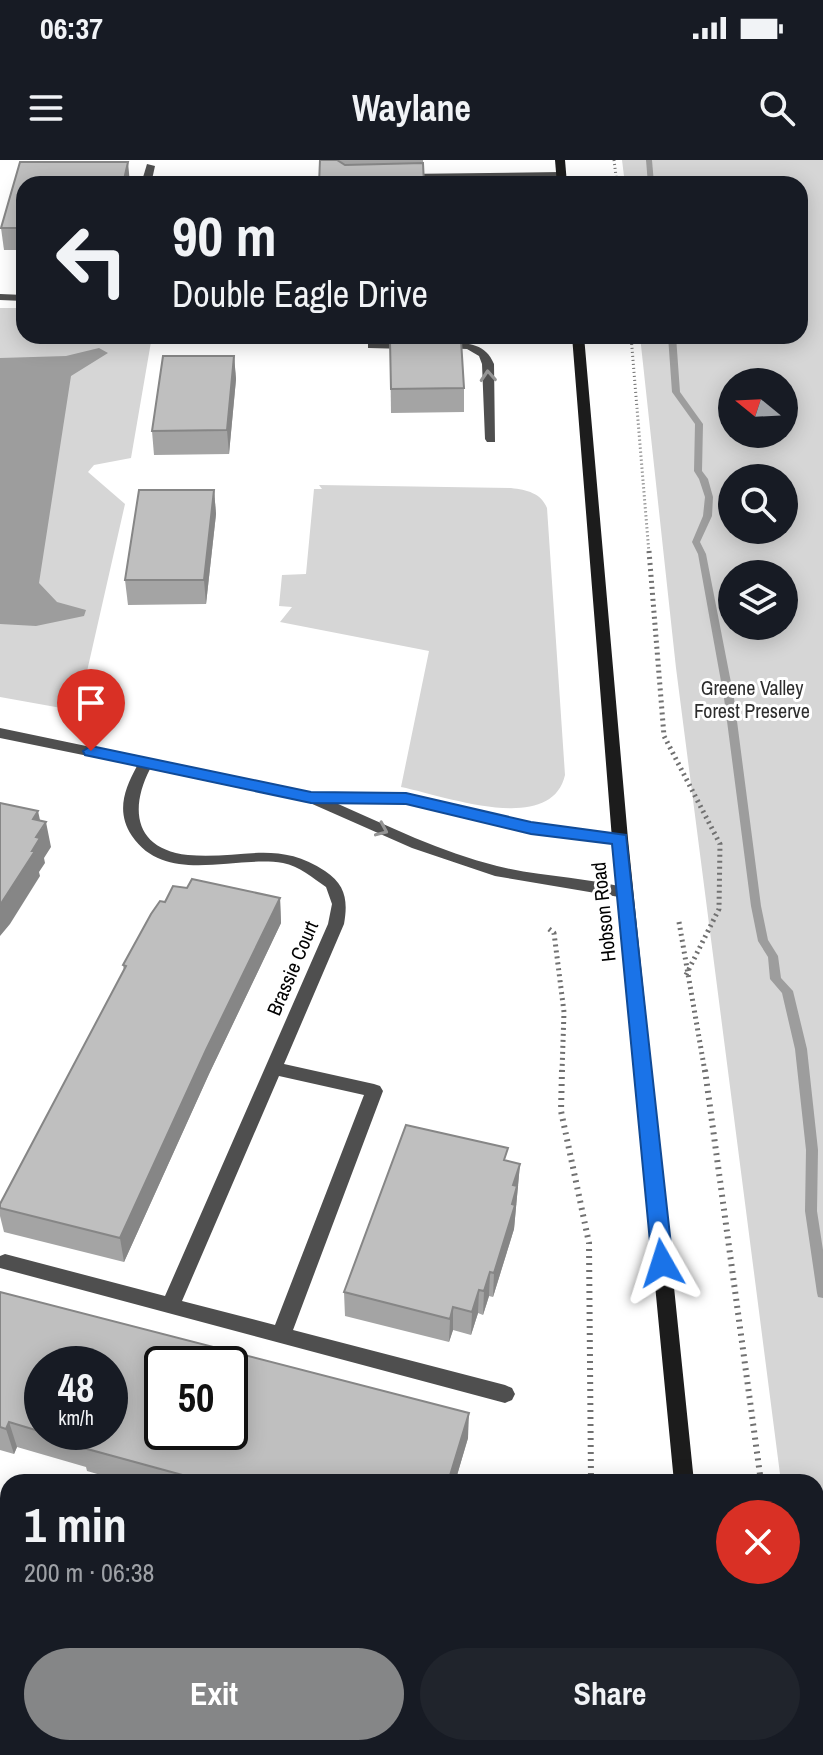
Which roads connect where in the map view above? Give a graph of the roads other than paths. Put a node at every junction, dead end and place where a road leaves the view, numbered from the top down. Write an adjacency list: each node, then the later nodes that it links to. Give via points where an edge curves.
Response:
1 (150, 166): 2 (street)
2 (148, 176)
3 (579, 344): 11 (main road, Hobson Road)
4 (372, 346): 5 (street)
5 (408, 346)
6 (445, 346): 7 (street, one-way to 6, via 484,354 469,346)
7 (491, 439)
8 (0, 733): 9 (street)
9 (146, 762): 10 (street); 13 (street, Brassie Court, via 128,807 131,825 143,841 190,860 262,855 289,859 333,884 340,904 336,924)
10 (311, 798): 11 (street, via 406,798 531,828); 12 (street, one-way to 12, via 474,864)
11 (620, 839): 12 (main road, Hobson Road)
12 (625, 893): 18 (main road, Hobson Road)
13 (273, 1068): 15 (street, Brassie Court); 16 (street, via 374,1091)
14 (5, 1262): 15 (street)
15 (170, 1306): 16 (street)
16 (281, 1335): 17 (street)
17 (505, 1394)
18 (683, 1474)

